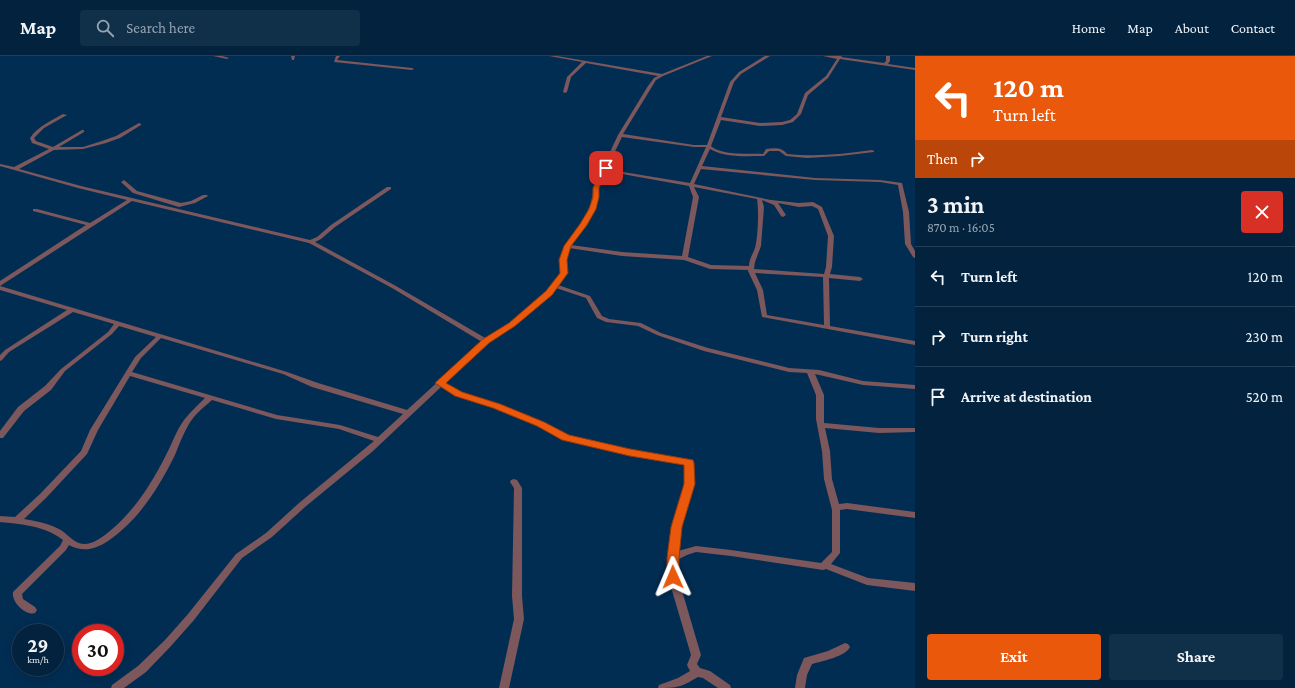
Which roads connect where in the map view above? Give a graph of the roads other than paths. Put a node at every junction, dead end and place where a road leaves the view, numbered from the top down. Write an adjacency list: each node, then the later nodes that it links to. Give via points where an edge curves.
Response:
1 (215, 56): 9 (street)
2 (338, 56): 12 (street, via 335,61)
3 (551, 56): 10 (street)
4 (710, 56): 14 (street)
5 (768, 56): 17 (street, via 740,73 732,82)
6 (825, 56): 8 (street)
7 (888, 56): 11 (street)
8 (839, 57): 11 (street); 17 (street, via 829,76 807,92 797,117 790,122 737,123)
9 (227, 58)
10 (584, 63): 14 (street); 15 (street, via 569,77)
11 (885, 65): 13 (street)
12 (412, 68)
13 (915, 69)
14 (662, 75): 20 (street, via 650,86)
15 (565, 92)
16 (64, 115): 22 (street, via 42,128 32,138 34,142)
17 (719, 118): 21 (street)
18 (140, 124): 22 (street, via 118,138 100,144 83,148)
19 (82, 131): 22 (street)
20 (620, 135): 21 (street); 27 (street)
21 (709, 146): 23 (street, via 714,151 764,155 768,150 778,149 795,156 849,155); 25 (street)
22 (53, 149): 26 (street)
23 (872, 151)
24 (0, 165): 26 (street)
25 (700, 167): 29 (street); 41 (street, via 815,179 900,184 906,212 908,244)
26 (16, 169): 32 (street)
27 (605, 170): 29 (street); 40 (street, via 596,188 592,209)
28 (124, 182): 34 (street, via 135,192)
29 (691, 186): 33 (street); 42 (street, via 696,197)
30 (389, 188): 39 (street)
31 (205, 196): 34 (street)
32 (131, 199): 35 (street); 38 (street)
33 (762, 199): 37 (street, via 776,204); 43 (street, via 758,246); 44 (street, via 799,205 813,204 820,208 831,236)
34 (182, 205): 35 (street)
35 (158, 206): 39 (street)
36 (35, 210): 38 (street)
37 (783, 215)
38 (91, 225): 46 (street)
39 (310, 242): 53 (street)
40 (567, 246): 42 (street, via 622,254); 47 (street, via 563,260 564,273)
41 (915, 256)
42 (685, 258): 43 (street, via 710,267)
43 (751, 270): 44 (street); 51 (street, via 760,290 764,316)
44 (826, 276): 45 (street); 51 (street)
45 (860, 279)
46 (0, 284)
47 (554, 285): 53 (street, via 549,293 512,324); 56 (street, via 588,297 599,317 608,321 639,324 659,334 706,350 789,370)
48 (0, 288): 49 (street)
49 (72, 310): 50 (street); 55 (street, via 7,351)
50 (117, 324): 52 (street); 64 (street, via 63,370 48,388 21,409)
51 (826, 328): 54 (street)
52 (160, 337): 57 (street, via 140,353); 61 (street, via 285,373 315,386)
53 (486, 341): 58 (street)
54 (915, 343)
55 (0, 359)
56 (810, 371): 59 (street, via 863,383); 62 (street, via 820,395)
57 (128, 373): 60 (street); 70 (street, via 84,452)
58 (440, 383): 61 (street); 74 (street, via 458,394 496,406 566,438 689,463 690,484 676,527)
59 (915, 387)
60 (211, 397): 65 (street, via 276,417 340,427); 72 (street, via 188,421 159,477 137,510 125,523 94,546 84,548)
61 (408, 413): 65 (street)
62 (821, 425): 63 (street, via 863,430); 67 (street, via 828,479)
63 (915, 430)
64 (0, 436)
65 (379, 440): 80 (street, via 269,534 238,556 178,632 142,669)
66 (514, 482): 81 (street, via 518,488 519,619)
67 (835, 507): 68 (street, via 847,506); 75 (street, via 836,553)
68 (915, 514)
69 (0, 519): 70 (street)
70 (17, 520): 71 (street, via 54,530)
71 (68, 539): 72 (street); 73 (street)
72 (77, 545): 73 (street)
73 (63, 548): 77 (street, via 18,592 19,601)
74 (673, 558): 75 (street, via 696,549 823,567); 79 (street, via 675,585 696,655 692,665)
75 (825, 565): 76 (street, via 866,581)
76 (915, 587)
77 (32, 610)
78 (846, 647): 84 (street, via 808,661)
79 (697, 672): 82 (street); 83 (street, via 706,674)
80 (116, 688)
81 (504, 688)
82 (663, 688)
83 (726, 688)
84 (800, 688)

